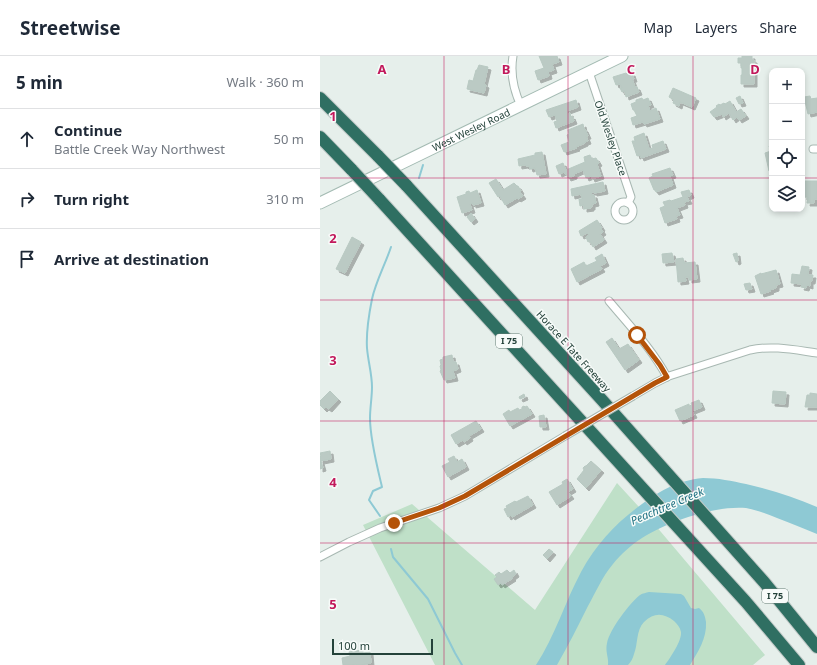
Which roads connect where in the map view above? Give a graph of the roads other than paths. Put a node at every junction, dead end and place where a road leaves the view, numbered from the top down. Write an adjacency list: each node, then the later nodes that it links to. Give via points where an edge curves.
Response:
1 (513, 56): 5 (street, via 512,76)
2 (622, 56): 3 (street, West Wesley Road)
3 (589, 72): 5 (street, West Wesley Road); 8 (street, Old Wesley Place, via 631,197)
4 (320, 98): 13 (highway, Horace E Tate Freeway / I 75, bridge, via 406,185 602,400 764,582)
5 (521, 106): 7 (street, West Wesley Road)
6 (320, 137): 14 (highway, I 75, bridge, via 638,482)
7 (320, 203)
8 (628, 203)
9 (609, 301): 11 (street)
10 (817, 353): 11 (street, via 759,348)
11 (667, 377): 12 (street, bridge, via 465,496 374,531)
12 (320, 557)
13 (817, 647)
14 (799, 665)

